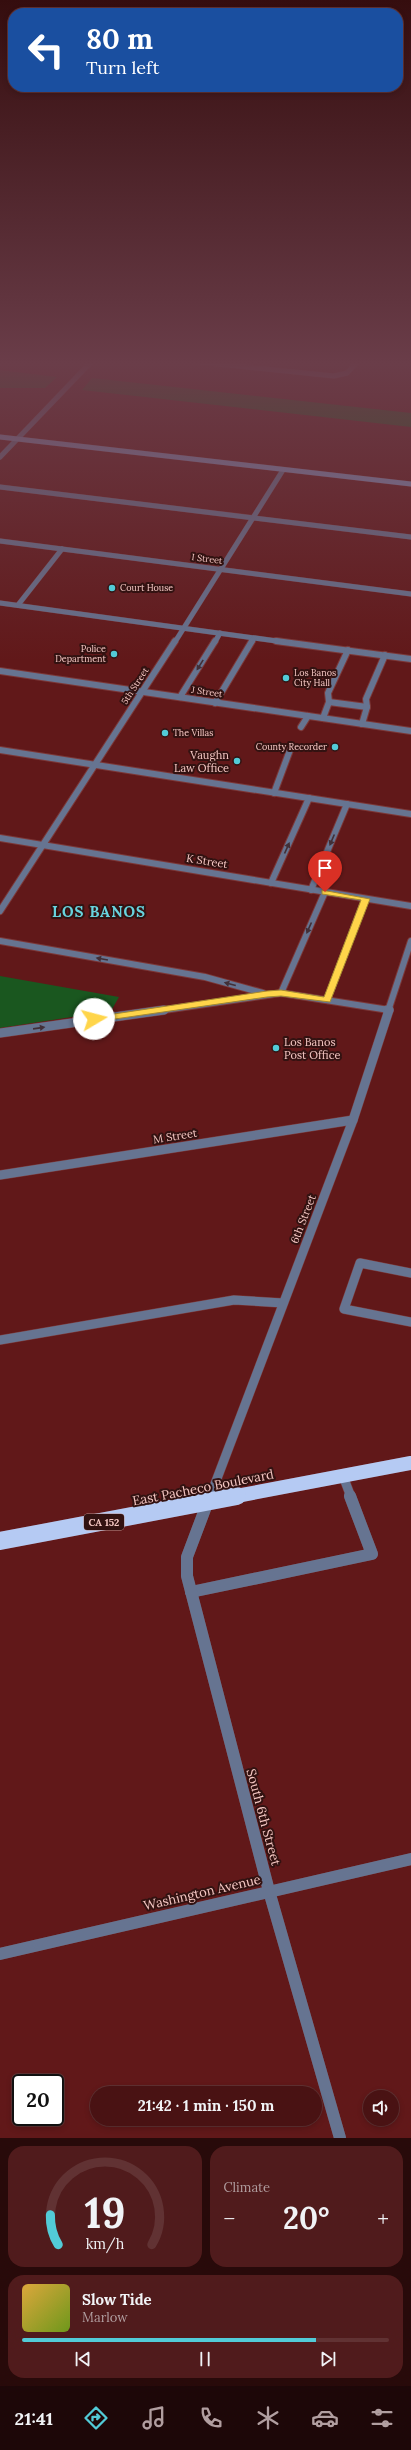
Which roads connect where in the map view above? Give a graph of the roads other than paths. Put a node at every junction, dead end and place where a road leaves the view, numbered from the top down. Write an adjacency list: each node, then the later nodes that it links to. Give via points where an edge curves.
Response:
1 (204, 461): 2 (street)
2 (283, 470): 3 (street); 5 (street, 5th Street)
3 (411, 484)
4 (0, 487): 5 (street)
5 (253, 518): 6 (street); 9 (street, 5th Street)
6 (411, 537)
7 (0, 542): 8 (street, I Street)
8 (62, 549): 9 (street, I Street); 12 (street)
9 (221, 570): 10 (street, I Street); 13 (street, 5th Street)
10 (411, 594)
11 (0, 603): 12 (street)
12 (18, 605): 13 (street)
13 (183, 629): 14 (street); 20 (street, 5th Street)
14 (220, 633): 15 (street); 21 (street, one-way to 21)
15 (254, 638): 16 (street); 23 (street)
16 (348, 650): 17 (street); 22 (street, via 328,693)
17 (385, 655): 18 (street); 24 (street, via 366,699)
18 (411, 659)
19 (0, 671): 20 (street, J Street)
20 (142, 692): 21 (street, J Street); 32 (street, 5th Street)
21 (180, 697): 23 (street, J Street)
22 (329, 702): 24 (street); 26 (street)
23 (215, 703): 25 (street, J Street)
24 (367, 707): 27 (street)
25 (308, 716): 26 (street, J Street); 28 (street)
26 (323, 718): 27 (street, J Street)
27 (362, 724): 29 (street, J Street)
28 (301, 727)
29 (411, 731)
30 (0, 750): 32 (street)
31 (290, 750): 33 (street)
32 (95, 765): 33 (street); 38 (street, 5th Street)
33 (274, 793): 34 (street)
34 (309, 798): 35 (street); 39 (street, one-way to 34)
35 (347, 804): 36 (street); 40 (street, one-way to 40)
36 (411, 814)
37 (0, 838): 38 (street, K Street)
38 (43, 846): 39 (street, K Street); 44 (street, 5th Street)
39 (271, 883): 40 (street, K Street)
40 (311, 890): 41 (street, K Street)
41 (325, 892): 42 (street, K Street); 47 (street, one-way to 47)
42 (366, 899): 43 (street, K Street); 49 (street)
43 (411, 906)
44 (0, 911)
45 (0, 941): 48 (street, one-way to 45, via 205,977)
46 (411, 941): 50 (street, 6th Street)
47 (281, 993): 48 (street); 49 (street)
48 (267, 994): 51 (street, one-way to 48)
49 (327, 1000): 50 (street)
50 (389, 1010): 52 (street, 6th Street)
51 (0, 1033)
52 (354, 1120): 53 (street, M Street); 55 (street, 6th Street)
53 (0, 1175)
54 (411, 1273): 56 (street, via 360,1262 344,1309)
55 (283, 1303): 57 (street, via 234,1300); 60 (street, 6th Street)
56 (411, 1322)
57 (0, 1340)
58 (411, 1463): 59 (highway, East Pacheco Boulevard / CA 152)
59 (343, 1476): 60 (highway, East Pacheco Boulevard / CA 152); 62 (street, via 372,1554)
60 (207, 1502): 61 (highway, East Pacheco Boulevard / CA 152); 62 (street, South 6th Street, via 187,1557 187,1576)
61 (0, 1541)
62 (191, 1592): 64 (street, South 6th Street)
63 (411, 1859): 64 (street, Washington Avenue)
64 (269, 1891): 65 (street, Washington Avenue); 66 (street, South 6th Street)
65 (0, 1954)
66 (340, 2138)

